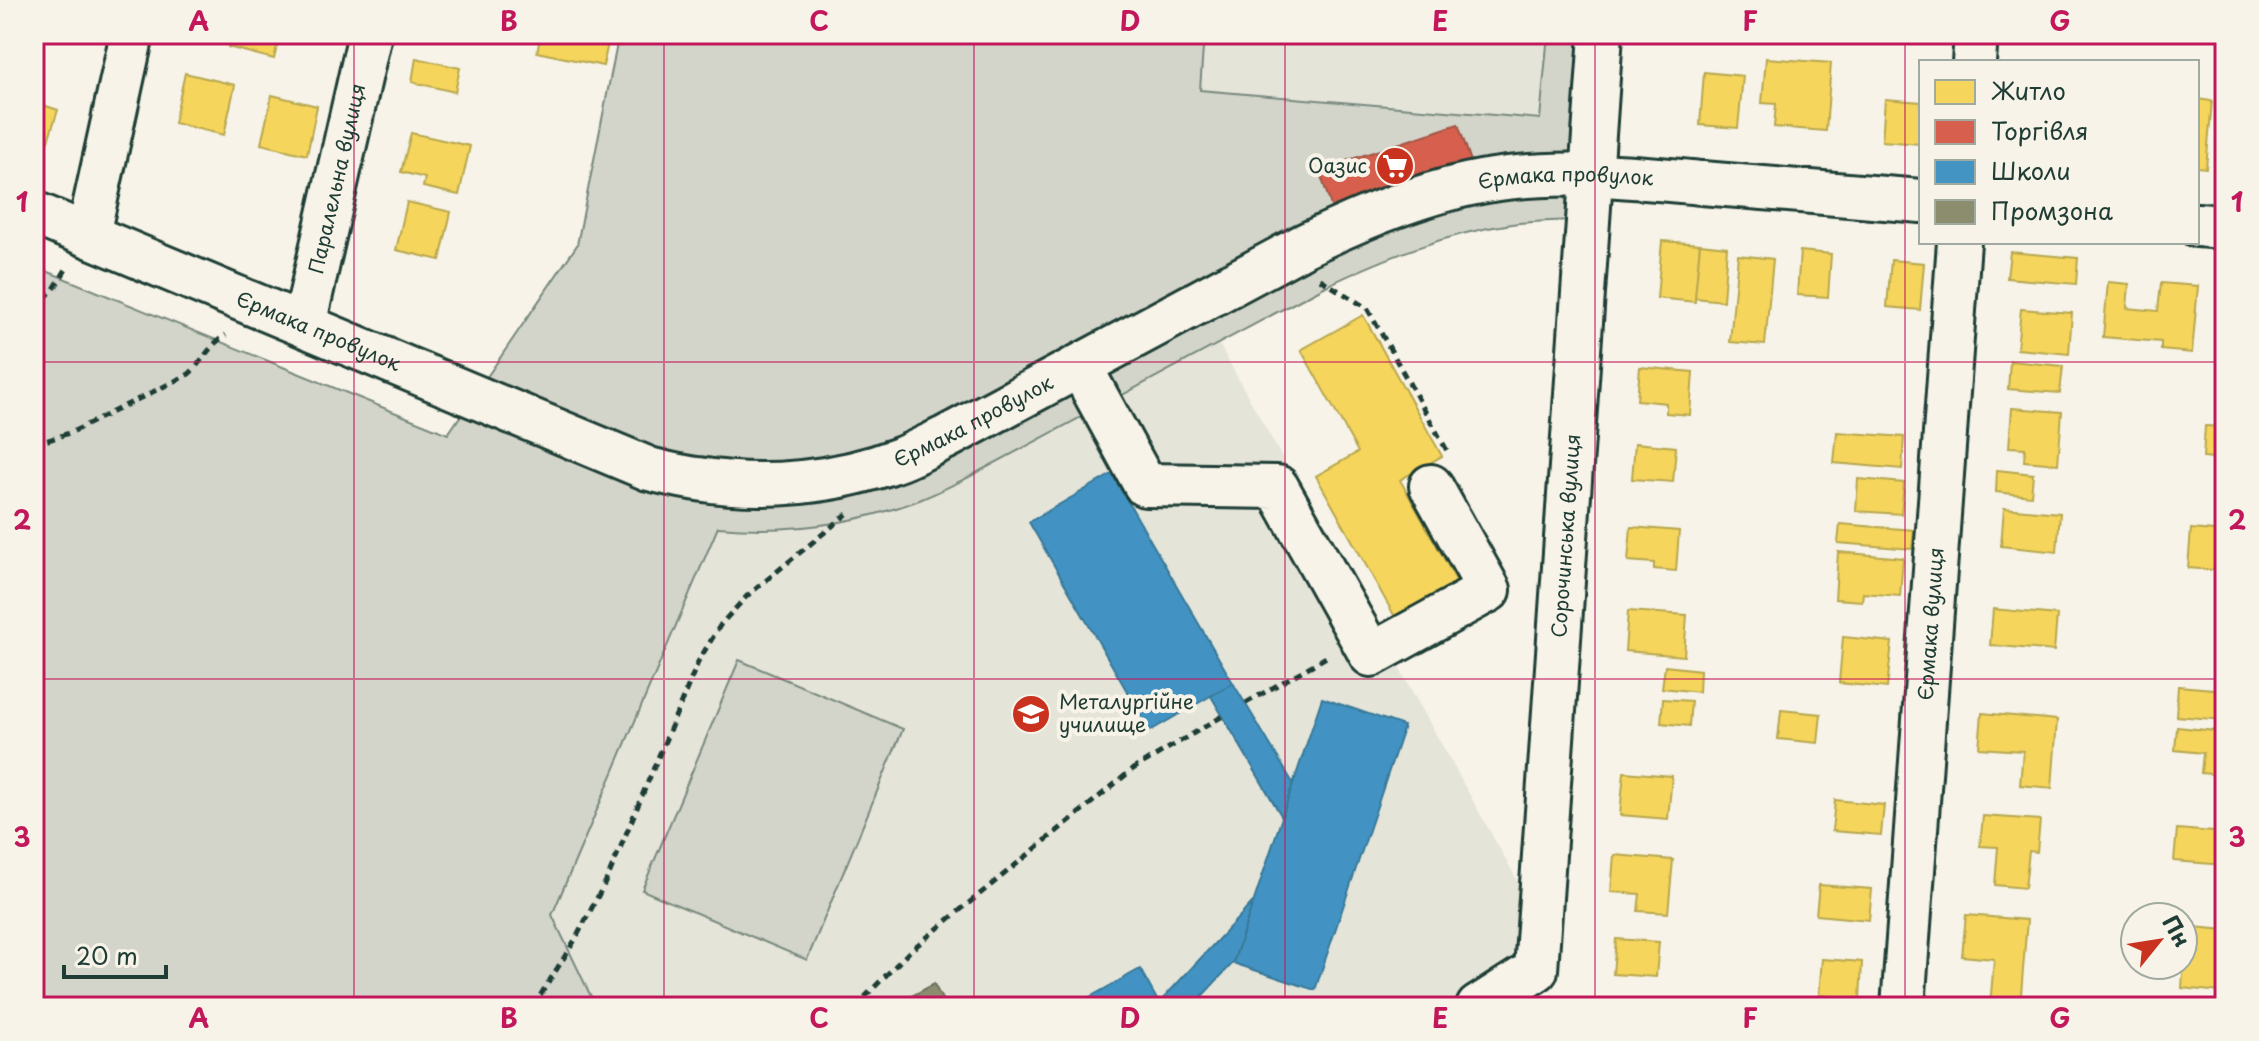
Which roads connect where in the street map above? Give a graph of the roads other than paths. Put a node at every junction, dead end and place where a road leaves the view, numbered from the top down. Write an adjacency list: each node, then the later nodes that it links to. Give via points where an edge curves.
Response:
1 (132, 34): 12 (street)
2 (370, 34): 13 (street, Паралельна вулиця)
3 (1601, 34): 6 (street, Сорочинська вулиця)
4 (1976, 34): 5 (street)
5 (1974, 60)
6 (1590, 173): 7 (street, Єрмака провулок); 14 (street, Єрмака провулок, via 1506,178 1397,206 1344,226); 16 (street, Сорочинська вулиця, via 1536,970)
7 (1919, 201)
8 (34, 213): 12 (street, Єрмака провулок)
9 (2199, 225): 10 (street)
10 (2225, 227)
11 (1959, 244): 17 (street, Єрмака вулиця)
12 (73, 246): 13 (street, Єрмака провулок)
13 (304, 325): 14 (street, Єрмака провулок, via 649,469 749,484 838,476 899,459)
14 (1080, 366): 15 (street, via 1145,485 1277,487 1371,655 1489,590)
15 (1440, 471)
16 (1478, 1007)
17 (1903, 1007)

